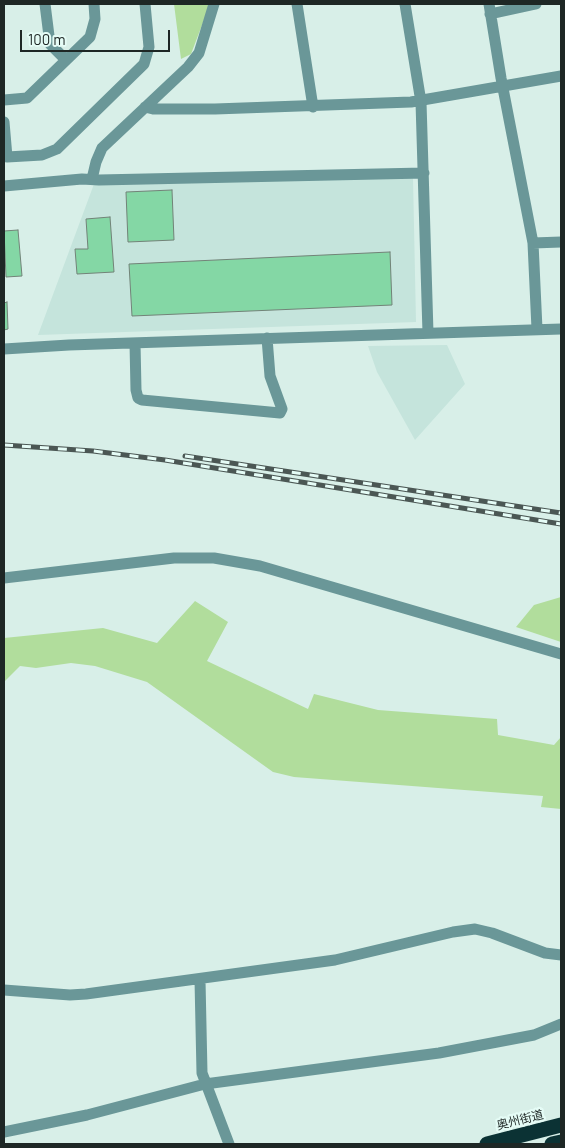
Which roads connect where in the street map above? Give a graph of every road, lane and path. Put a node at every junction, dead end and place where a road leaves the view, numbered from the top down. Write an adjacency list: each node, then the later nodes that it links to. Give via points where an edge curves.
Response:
1 (45, 4): 9 (street, via 50,44)
2 (94, 4): 9 (street, via 95,19 90,37)
3 (145, 4): 17 (street, via 149,47 144,64 57,149 42,155 7,157)
4 (214, 4): 14 (street, via 199,52 188,67)
5 (297, 4): 15 (street)
6 (405, 4): 13 (street)
7 (536, 4): 8 (street)
8 (490, 9): 11 (street)
9 (66, 60): 12 (street, via 27,98)
10 (561, 76): 11 (street)
11 (503, 87): 13 (street); 22 (street)
12 (4, 100)
13 (421, 102): 15 (street); 18 (street)
14 (145, 107): 15 (street); 19 (street, via 102,148)
15 (313, 107)
16 (4, 122): 17 (street)
17 (4, 137)
18 (424, 173): 19 (street); 25 (street)
19 (92, 179): 20 (street)
20 (4, 186)
21 (561, 242): 22 (street)
22 (533, 243): 23 (street)
23 (537, 329): 24 (street); 25 (street)
24 (561, 329)
25 (428, 333): 26 (street)
26 (267, 338): 27 (street); 27 (street, via 270,376 282,409 280,413 142,400 136,390)
27 (135, 343): 28 (street)
28 (4, 349)
29 (4, 578): 30 (street, via 174,558 214,558 260,566)
30 (561, 654)
31 (561, 955): 32 (street, via 475,929 335,960)
32 (200, 980): 33 (street, via 70,995); 35 (street)
33 (4, 990)
34 (561, 1024): 35 (street, via 534,1035 439,1053)
35 (205, 1084): 37 (street, via 87,1116); 39 (street)
36 (561, 1125): 40 (highway, 奥州街道)
37 (4, 1132)
38 (561, 1142): 41 (highway)
39 (230, 1144)
40 (486, 1144)
41 (552, 1144)

